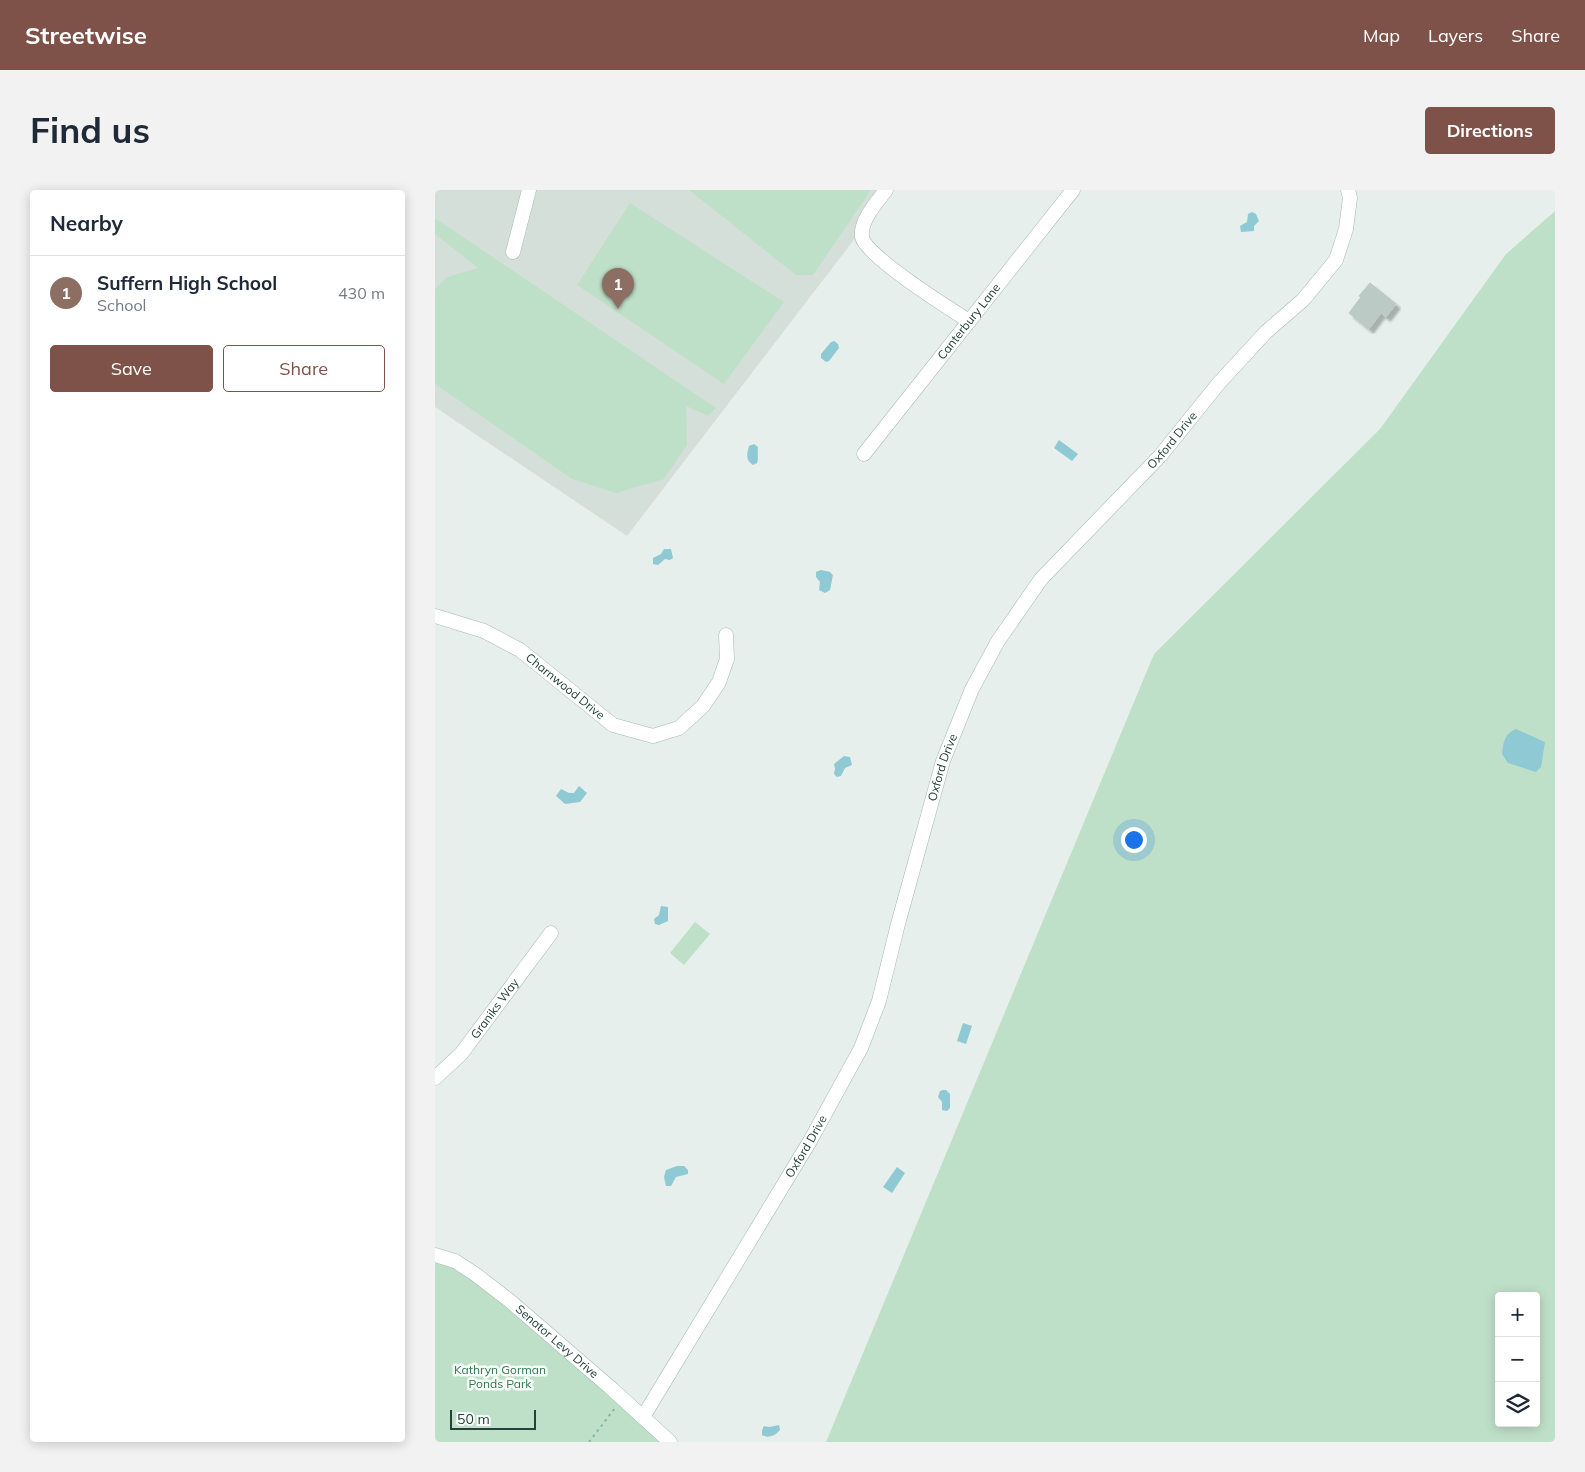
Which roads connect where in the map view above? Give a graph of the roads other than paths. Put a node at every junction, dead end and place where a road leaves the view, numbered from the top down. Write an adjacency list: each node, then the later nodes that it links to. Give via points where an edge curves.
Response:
1 (529, 190): 5 (street)
2 (887, 190): 6 (street, via 865,223 864,243 891,267)
3 (1073, 190): 6 (street, Canterbury Lane)
4 (1349, 190): 13 (street, Oxford Drive, via 1346,229 1336,260 1303,300 1266,332 1219,383 1160,456 1041,579 998,642 972,689 943,761 879,1001 861,1048 810,1141)
5 (513, 252)
6 (969, 322): 7 (street, Canterbury Lane)
7 (864, 454)
8 (435, 616): 9 (street, Charnwood Drive, via 484,631 520,650 613,725 653,736 679,728 703,706 719,682 727,659)
9 (726, 635)
10 (551, 933): 11 (street, Graniks Way, via 461,1054)
11 (435, 1078)
12 (435, 1255): 13 (street, Senator Levy Drive, via 455,1261 475,1274)
13 (643, 1417): 14 (street, Senator Levy Drive)
14 (670, 1442)

